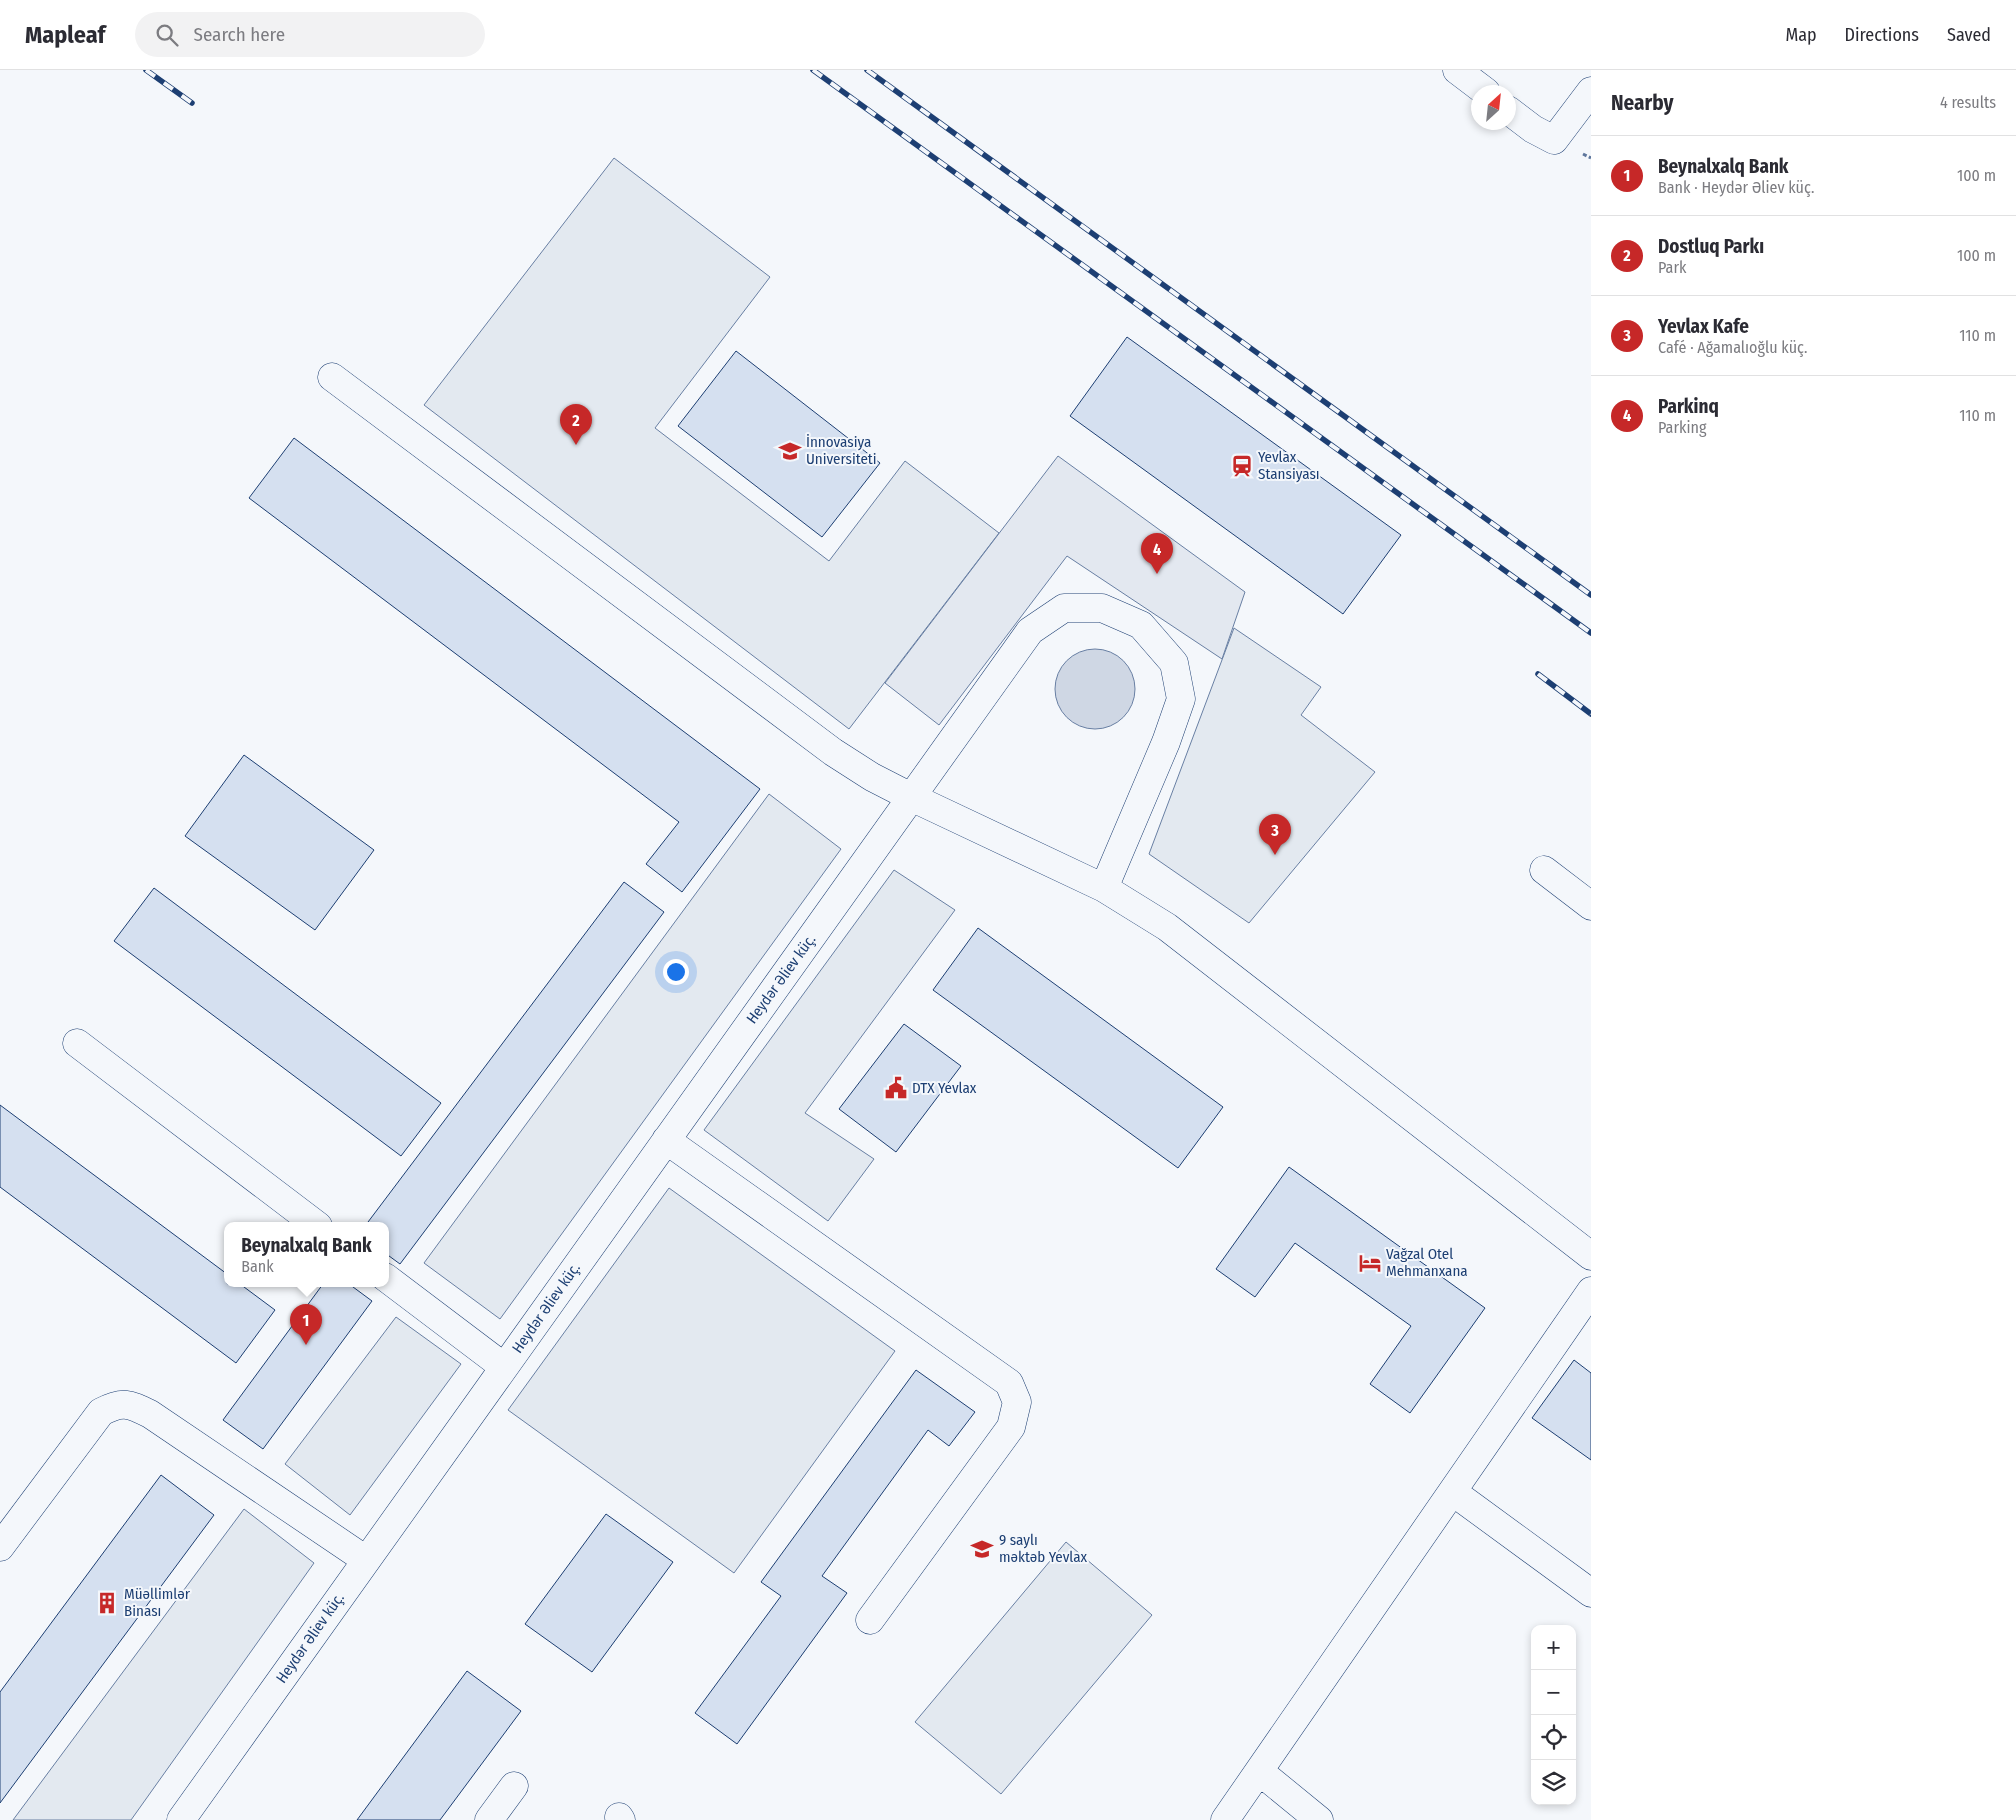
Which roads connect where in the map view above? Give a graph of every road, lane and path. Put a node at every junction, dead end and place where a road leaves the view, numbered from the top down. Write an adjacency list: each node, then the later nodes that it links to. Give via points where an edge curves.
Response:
1 (1457, 70): 2 (street)
2 (1477, 85)
3 (1591, 91): 4 (street, via 1554,140)
4 (1516, 116)
5 (332, 377): 6 (street, via 833,752)
6 (911, 797): 8 (street); 8 (street, Heydər Əliev küç., via 1030,631 1064,608 1102,608 1142,625 1174,663 1181,698 1166,742); 11 (street, Heydər Əliev küç.)
7 (1544, 870): 9 (street)
8 (1104, 888): 13 (street, via 1167,928)
9 (1591, 906)
10 (77, 1044): 12 (street)
11 (666, 1140): 16 (street, Heydər Əliev küç.); 21 (street, via 1009,1383 1015,1396 1017,1402 1011,1427)
12 (313, 1222)
13 (1591, 1256)
14 (389, 1280): 16 (street)
15 (1591, 1291): 17 (street)
16 (504, 1367): 19 (street, Heydər Əliev küç.)
17 (1453, 1492): 20 (street); 22 (street)
18 (0, 1547): 19 (street, via 101,1412 116,1404 133,1406 150,1414)
19 (366, 1560): 24 (street, Heydər Əliev küç.)
20 (1591, 1593)
21 (870, 1620)
22 (1259, 1771): 26 (street); 27 (street)
23 (514, 1786): 25 (street)
24 (180, 1820)
25 (489, 1820)
26 (1225, 1820)
27 (1319, 1820)

